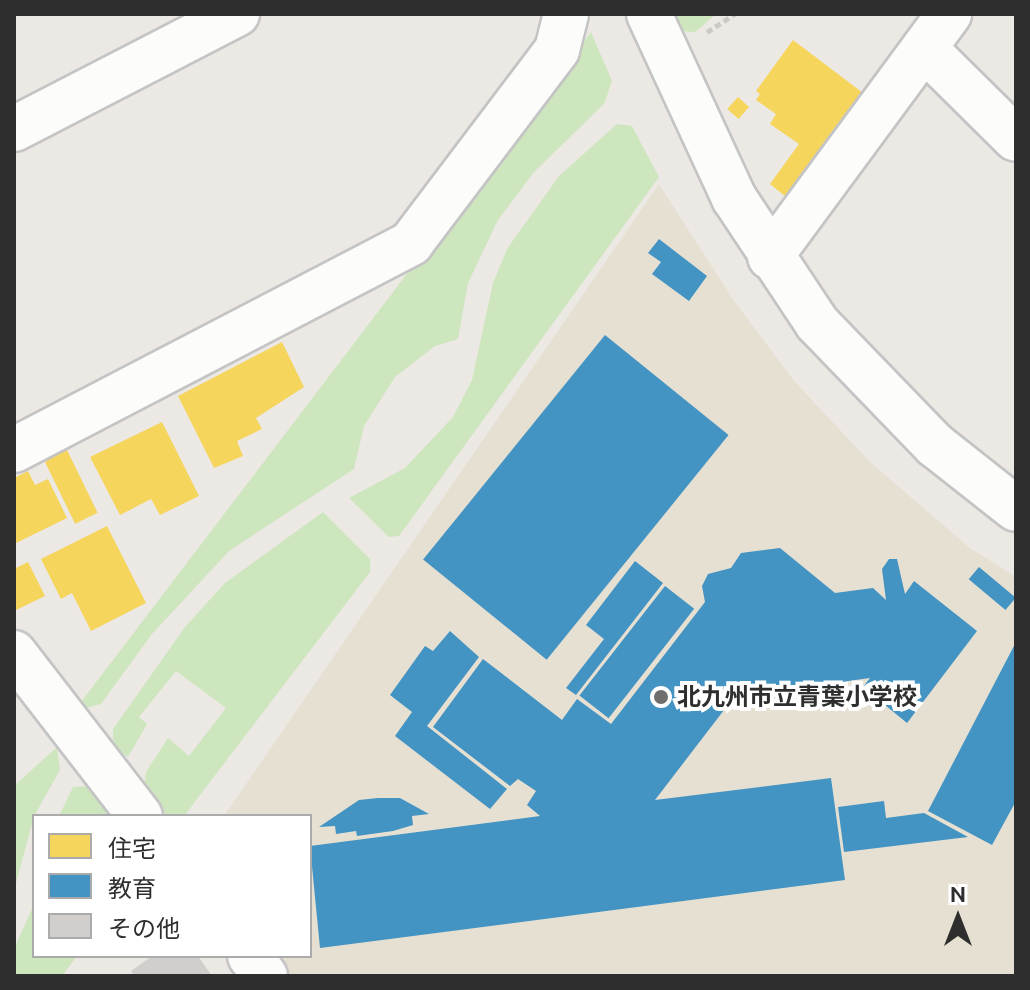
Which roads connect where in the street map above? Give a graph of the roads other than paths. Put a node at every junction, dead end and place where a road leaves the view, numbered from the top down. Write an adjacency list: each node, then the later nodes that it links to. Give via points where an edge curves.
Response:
1 (237, 14): 5 (street)
2 (566, 14): 8 (street, via 557,50 411,243)
3 (649, 14): 7 (street, via 734,198)
4 (937, 31): 6 (street); 7 (street)
5 (14, 129)
6 (1016, 139)
7 (770, 257): 9 (street, via 817,323 935,445)
8 (14, 450)
9 (1016, 509)
10 (14, 653): 11 (street)
11 (138, 814)
12 (252, 958): 13 (street)
13 (265, 976)

